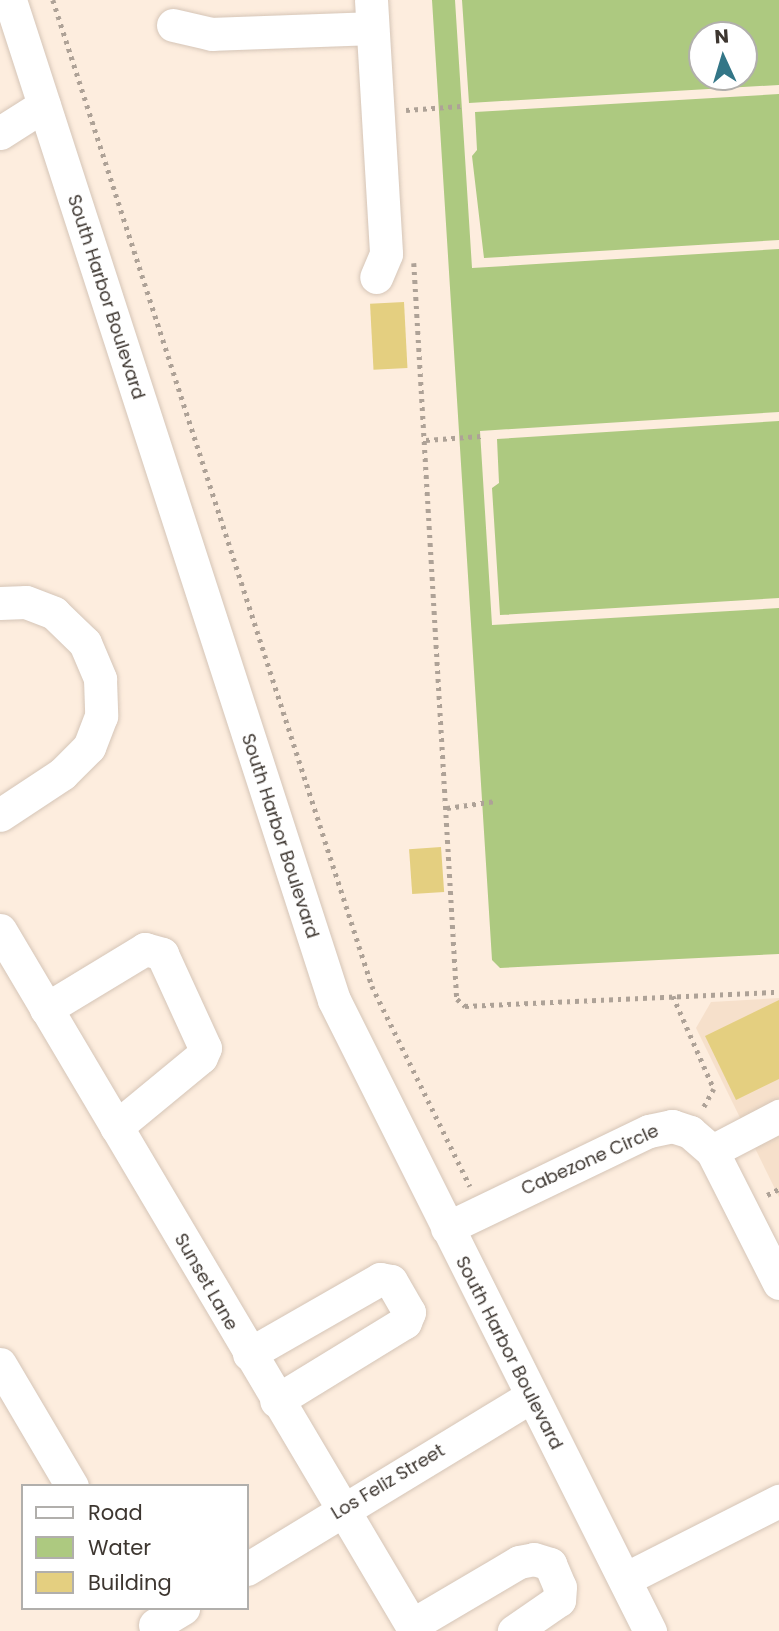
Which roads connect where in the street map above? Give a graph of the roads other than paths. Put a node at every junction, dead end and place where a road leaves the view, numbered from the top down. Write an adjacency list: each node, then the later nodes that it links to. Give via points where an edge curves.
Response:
1 (10, 0): 4 (street, South Harbor Boulevard)
2 (371, 14): 3 (street, via 212,34); 6 (street, via 386,254)
3 (173, 25)
4 (44, 105): 5 (street); 14 (street, South Harbor Boulevard, via 323,971 348,1033)
5 (0, 134)
6 (376, 277)
7 (0, 603): 8 (street, via 26,602 54,613 85,643 100,679 101,716 89,747 62,774)
8 (0, 815)
9 (0, 930): 10 (street, Sunset Lane)
10 (46, 1009): 12 (street, Sunset Lane); 12 (street, via 145,949 162,954 205,1048 201,1057)
11 (779, 1116): 13 (street)
12 (116, 1127): 17 (street, Sunset Lane)
13 (701, 1141): 14 (street, Cabezone Circle, via 672,1126 649,1130); 15 (street)
14 (447, 1228): 20 (street, South Harbor Boulevard)
15 (779, 1283)
16 (284, 1334): 17 (street); 19 (street); 19 (street, via 380,1279 391,1282 409,1312 405,1322)
17 (248, 1354): 21 (street, Sunset Lane)
18 (0, 1364): 22 (street)
19 (312, 1380): 21 (street)
20 (530, 1397): 24 (street, Los Feliz Street); 26 (street, South Harbor Boulevard)
21 (276, 1401): 24 (street, Sunset Lane)
22 (71, 1484)
23 (779, 1502): 26 (street)
24 (342, 1510): 25 (street, Los Feliz Street); 29 (street, Sunset Lane)
25 (248, 1568)
26 (625, 1579): 31 (street, South Harbor Boulevard)
27 (179, 1610): 28 (street)
28 (152, 1622)
29 (414, 1628): 30 (street, via 519,1562 534,1559 550,1564 560,1587 559,1600)
30 (514, 1631)
31 (650, 1631)

